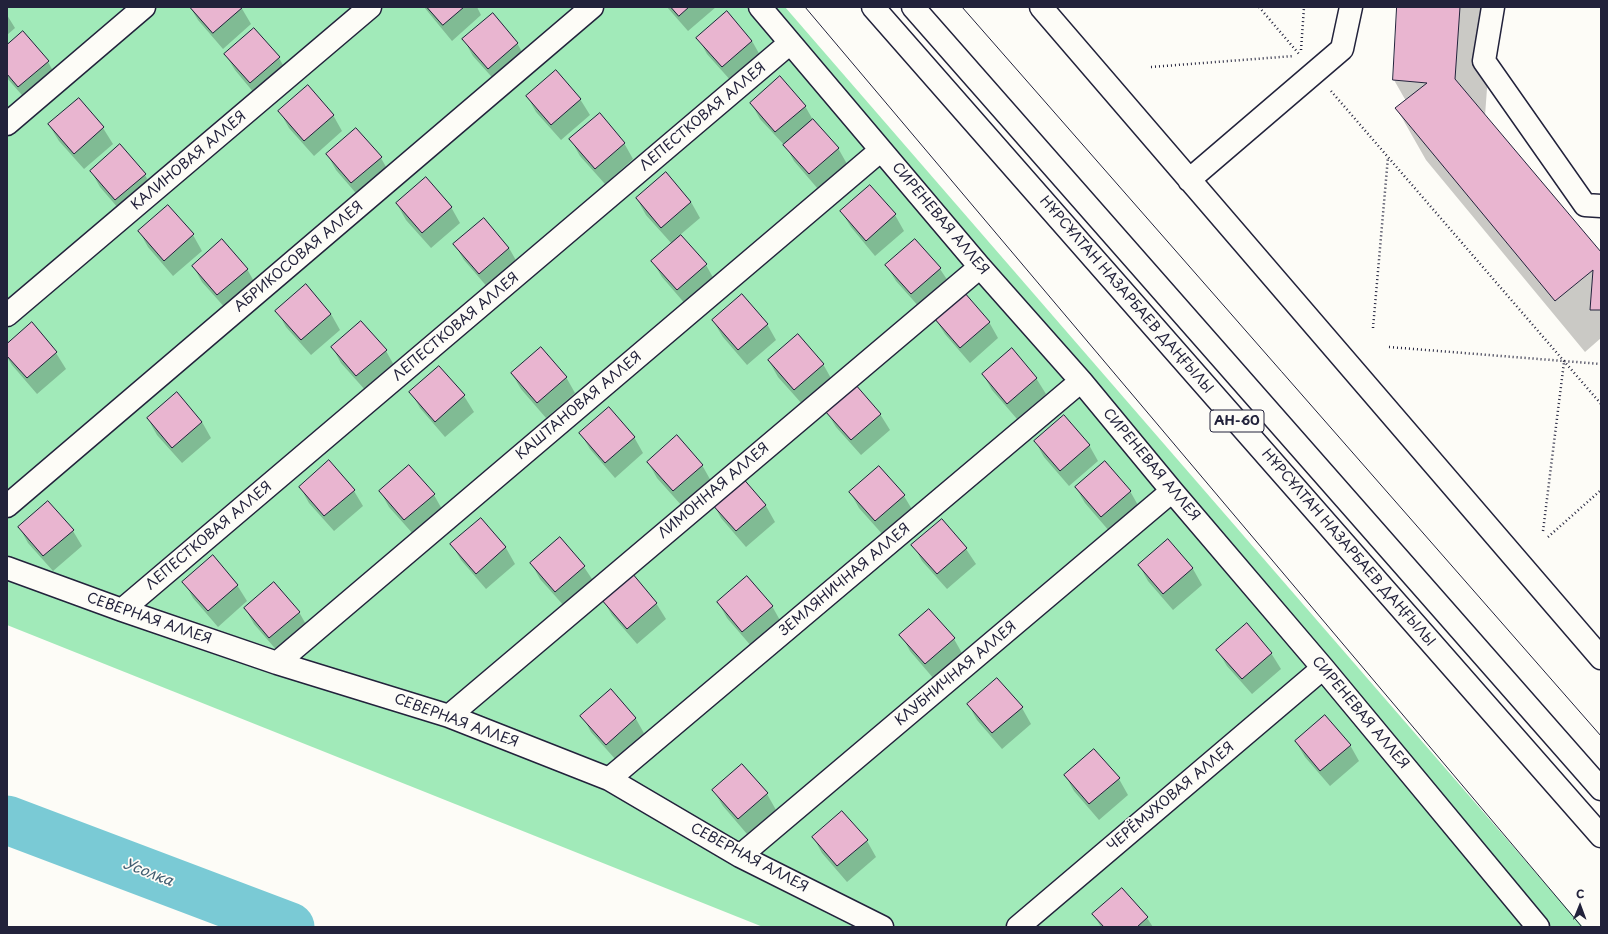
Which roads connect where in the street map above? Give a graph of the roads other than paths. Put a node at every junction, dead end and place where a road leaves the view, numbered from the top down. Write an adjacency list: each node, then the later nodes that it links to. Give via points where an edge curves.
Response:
1 (144, 7): 11 (street)
2 (370, 7): 16 (street, КАЛИНОВАЯ АЛЛЕЯ)
3 (592, 7): 19 (street, АБРИКОСОВАЯ АЛЛЕЯ)
4 (760, 7): 10 (street, СИРЕНЕВАЯ АЛЛЕЯ)
5 (873, 7): 28 (street, НҰРСҰЛТАН НАЗАРБАЕВ ДАҢҒЫЛЫ / АН-60)
6 (913, 7): 27 (street, АН-60)
7 (1041, 7): 13 (street)
8 (1351, 7): 13 (street, via 1342,49)
9 (1493, 7): 14 (street, via 1484,61 1584,205)
10 (790, 43): 12 (street, СИРЕНЕВАЯ АЛЛЕЯ); 21 (street, ЛЕПЕСТКОВАЯ АЛЛЕЯ)
11 (7, 124)
12 (881, 150): 15 (street, СИРЕНЕВАЯ АЛЛЕЯ); 23 (street, КАШТАНОВАЯ АЛЛЕЯ)
13 (1189, 180): 22 (street)
14 (1601, 206)
15 (980, 267): 17 (street, СИРЕНЕВАЯ АЛЛЕЯ); 25 (street, ЛИМОННАЯ АЛЛЕЯ)
16 (7, 315)
17 (1081, 381): 18 (street, СИРЕНЕВАЯ АЛЛЕЯ); 26 (street, ЗЕМЛЯНИЧНАЯ АЛЛЕЯ)
18 (1172, 491): 24 (street, СИРЕНЕВАЯ АЛЛЕЯ); 29 (street, КЛУБНИЧНАЯ АЛЛЕЯ)
19 (7, 506)
20 (7, 568): 21 (street, СЕВЕРНАЯ АЛЛЕЯ)
21 (122, 610): 23 (street, СЕВЕРНАЯ АЛЛЕЯ)
22 (1601, 658)
23 (277, 662): 25 (street, СЕВЕРНАЯ АЛЛЕЯ)
24 (1323, 668): 31 (street, ЧЕРЁМУХОВАЯ АЛЛЕЯ); 32 (street, СИРЕНЕВАЯ АЛЛЕЯ)
25 (449, 716): 26 (street, СЕВЕРНАЯ АЛЛЕЯ)
26 (609, 779): 29 (street, СЕВЕРНАЯ АЛЛЕЯ)
27 (1601, 789)
28 (1601, 836)
29 (740, 856): 30 (street, СЕВЕРНАЯ АЛЛЕЯ)
30 (882, 927)
31 (1018, 927)
32 (1538, 927)

